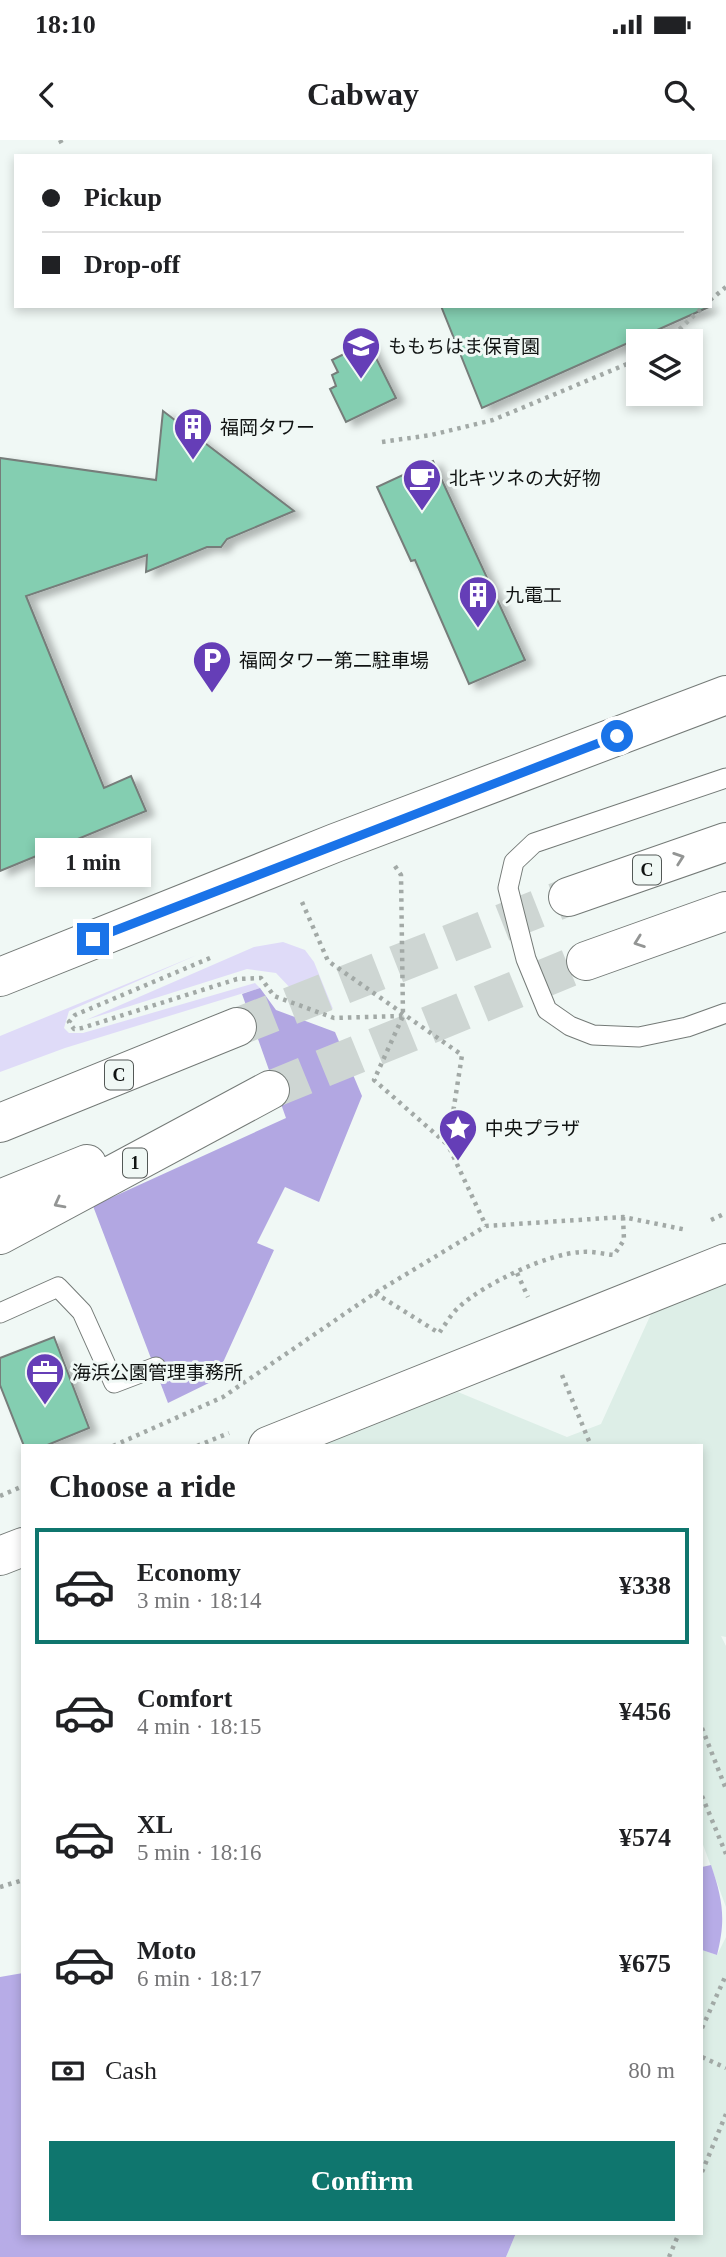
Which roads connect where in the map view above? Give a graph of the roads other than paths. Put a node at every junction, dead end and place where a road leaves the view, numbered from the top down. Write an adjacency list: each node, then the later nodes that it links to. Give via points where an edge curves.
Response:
1 (726, 695): 7 (main road, via 335,843)
2 (726, 778): 8 (lane, via 534,843 514,862 508,888 526,959 547,1010 570,1027 593,1035 639,1037)
3 (726, 842): 4 (main road, C, one-way to 3)
4 (568, 897)
5 (726, 911): 6 (main road, one-way to 6)
6 (586, 961)
7 (0, 977)
8 (726, 1013)
9 (0, 1093): 10 (main road, C, via 237,1027)
10 (0, 1123)
11 (0, 1199): 12 (main road, 1, one-way to 12, via 270,1090)
12 (0, 1235)
13 (726, 1263): 16 (main road)
14 (0, 1313): 15 (lane, via 58,1287 82,1312 114,1383)
15 (156, 1367)
16 (273, 1444)
17 (21, 1548): 18 (main road)
18 (0, 1556)

